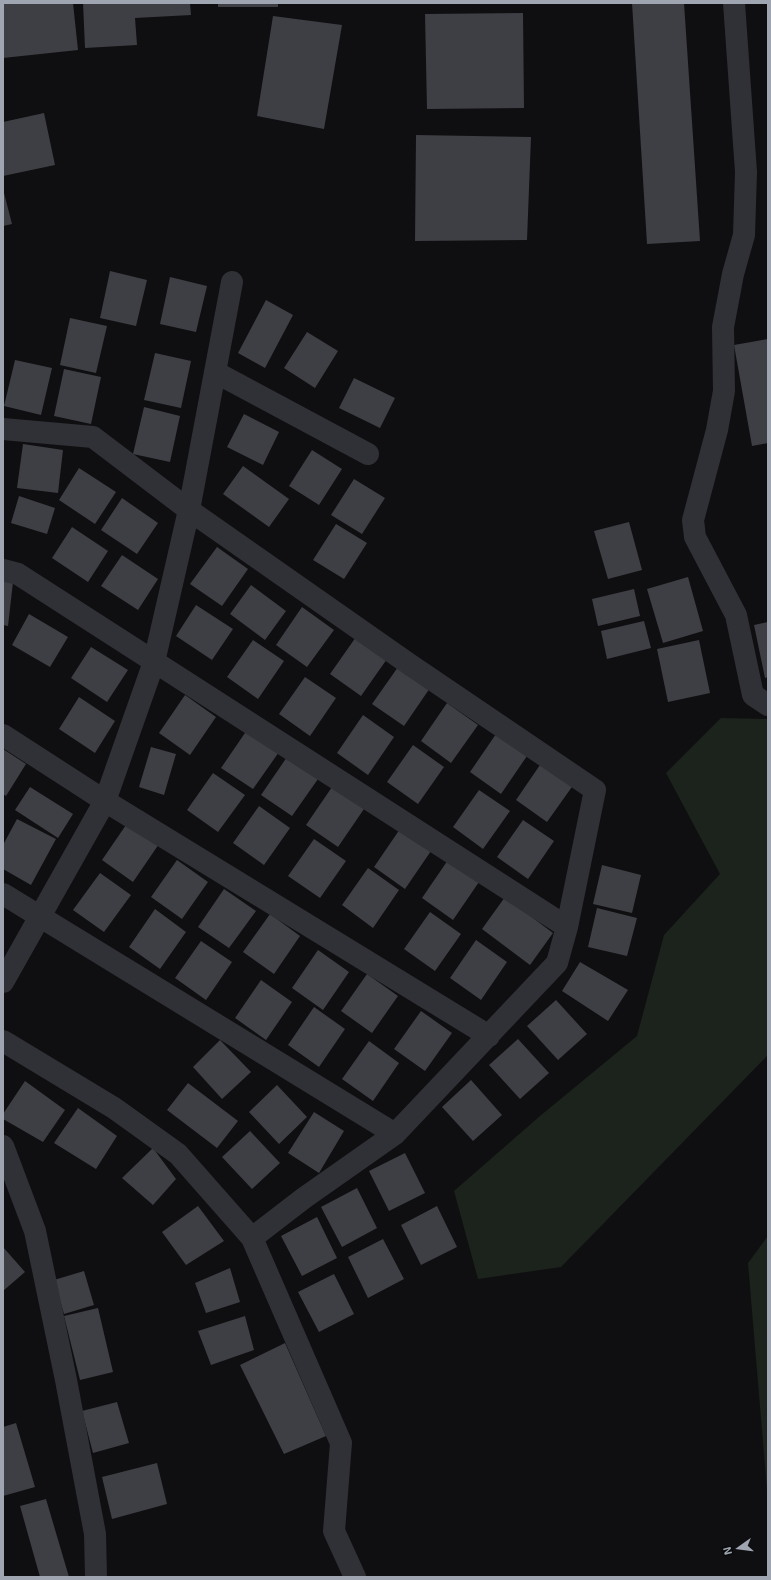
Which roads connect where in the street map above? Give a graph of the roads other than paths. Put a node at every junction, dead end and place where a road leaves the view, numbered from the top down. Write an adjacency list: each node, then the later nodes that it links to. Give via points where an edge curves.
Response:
1 (734, 3): 9 (street, via 746,172 744,236 733,274 723,327 724,391 717,430 693,520 694,537 736,615 752,695)
2 (232, 282): 3 (street)
3 (215, 372): 5 (street); 6 (street)
4 (3, 429): 6 (street, via 93,437)
5 (368, 454)
6 (189, 510): 8 (street); 14 (street, via 595,790)
7 (3, 570): 8 (street, via 18,574)
8 (154, 662): 11 (street); 14 (street)
9 (768, 705)
10 (3, 735): 11 (street)
11 (105, 801): 13 (street); 16 (street)
12 (3, 894): 13 (street)
13 (40, 918): 15 (street); 18 (street)
14 (567, 927): 16 (street, via 557,963)
15 (3, 982)
16 (489, 1036): 18 (street)
17 (3, 1041): 20 (street, via 114,1108 178,1154)
18 (395, 1134): 20 (street)
19 (3, 1146): 21 (street, via 35,1231 95,1534)
20 (252, 1238): 22 (street, via 341,1443 334,1530)
21 (96, 1577)
22 (355, 1577)

